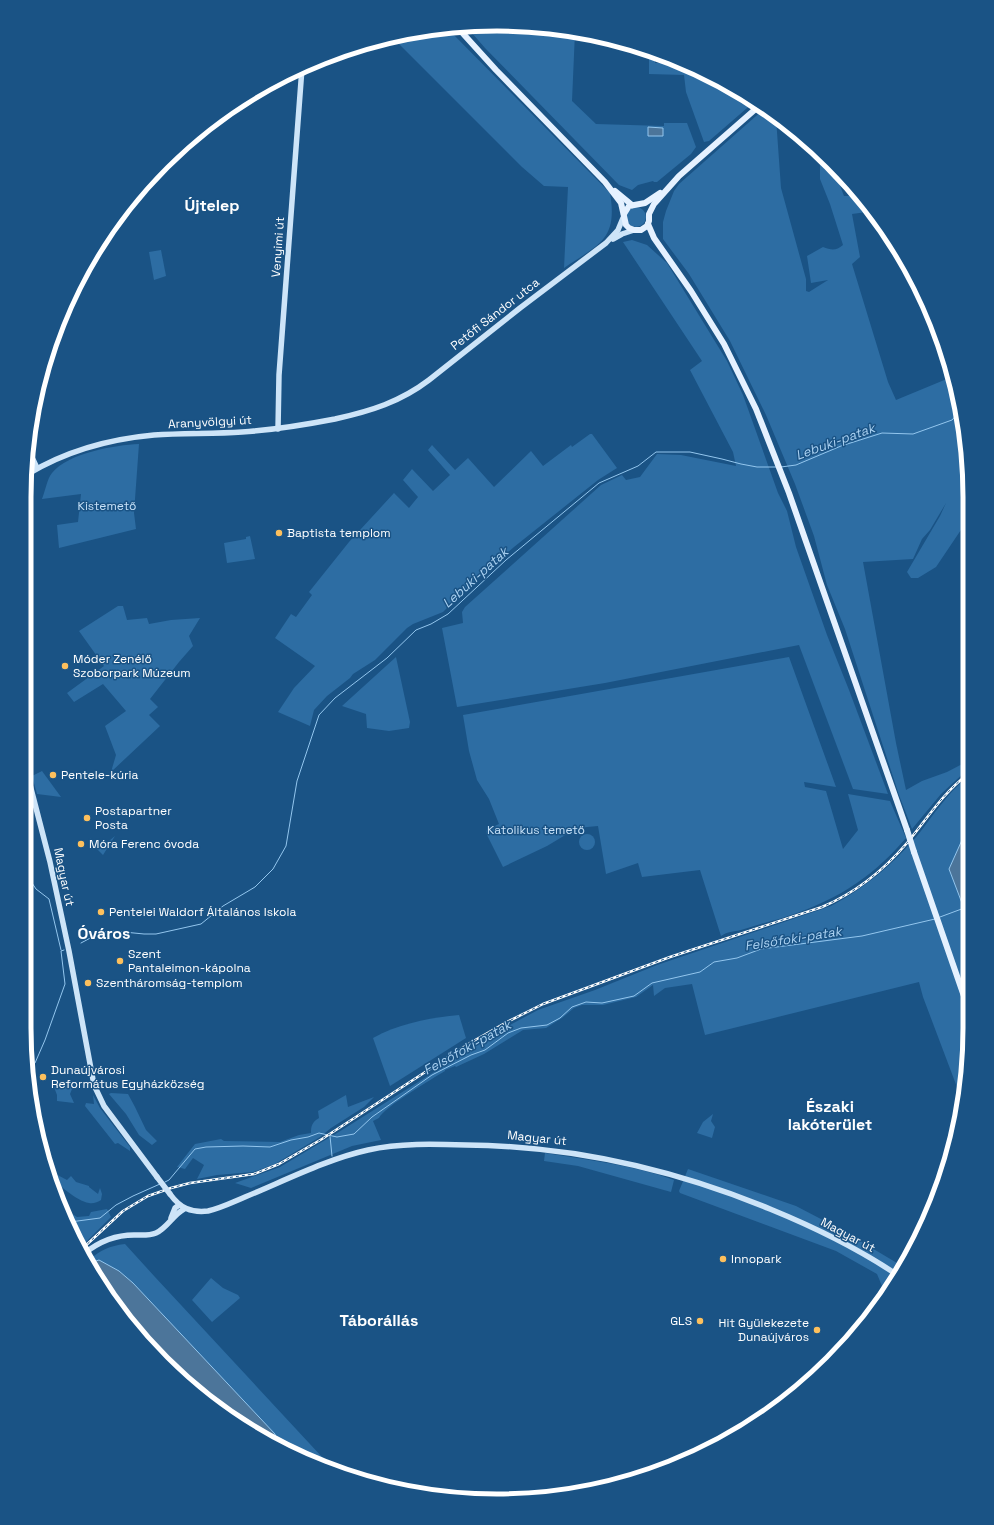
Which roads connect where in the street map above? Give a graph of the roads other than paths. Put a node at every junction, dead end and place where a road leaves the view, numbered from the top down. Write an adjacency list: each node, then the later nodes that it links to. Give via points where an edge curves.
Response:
1 (462, 32): 4 (main road)
2 (302, 74): 15 (street, Venyimi út, via 279,375)
3 (755, 109): 5 (main road)
4 (608, 186): 6 (main road); 9 (main road, via 621,203)
5 (668, 188): 7 (main road); 8 (main road)
6 (632, 205): 7 (main road); 9 (main road, via 627,208)
7 (640, 205): 8 (main road, via 646,208)
8 (649, 214): 10 (main road)
9 (624, 216): 11 (main road, via 627,227); 12 (street, Petőfi Sándor utca, via 618,230)
10 (648, 224): 11 (main road, via 645,228); 13 (main road)
11 (636, 230): 12 (street, Petőfi Sándor utca); 13 (main road, via 648,236)
12 (606, 243): 14 (street, Petőfi Sándor utca, via 415,391)
13 (665, 253): 20 (main road, bridge, via 724,344 753,402 779,468)
14 (397, 401): 15 (street, Aranyvölgyi út, via 348,416)
15 (278, 429): 17 (street, Aranyvölgyi út, via 122,440 86,448)
16 (33, 459): 17 (street)
17 (37, 468): 18 (street, Aranyvölgyi út)
18 (32, 471)
19 (31, 789): 21 (street, Magyar út, bridge, via 69,951 94,1085 104,1106)
20 (963, 993)
21 (171, 1196): 22 (street); 23 (street)
22 (182, 1207): 23 (street); 25 (street, Magyar út, via 200,1212 214,1210 342,1157 381,1148 446,1144 526,1147 623,1162 744,1198 802,1223)
23 (174, 1213): 24 (street, via 163,1229 154,1234 111,1238)
24 (88, 1251)
25 (893, 1273)

